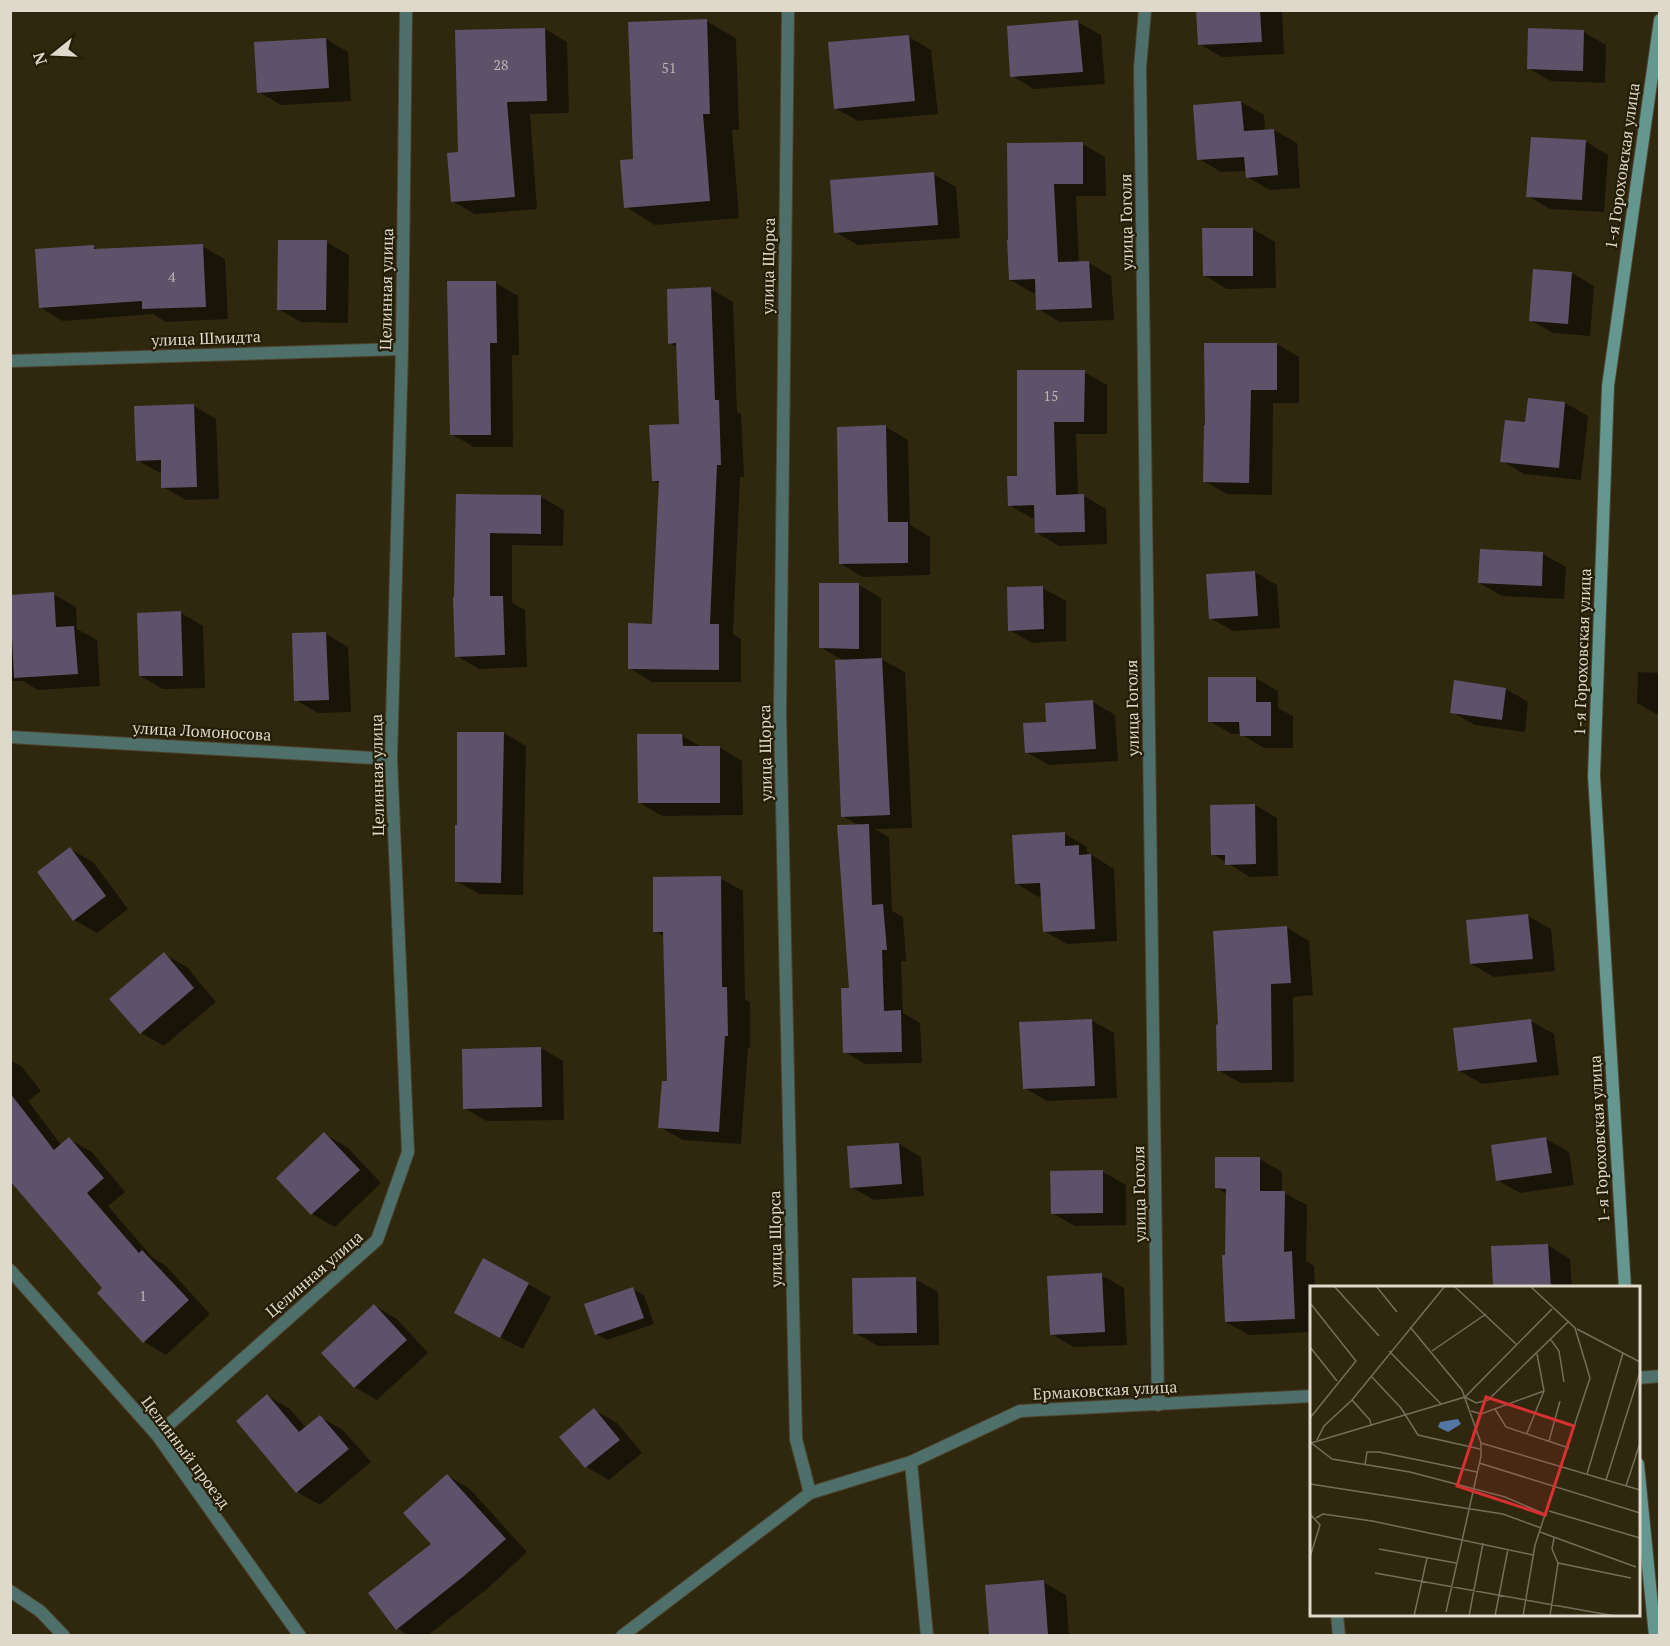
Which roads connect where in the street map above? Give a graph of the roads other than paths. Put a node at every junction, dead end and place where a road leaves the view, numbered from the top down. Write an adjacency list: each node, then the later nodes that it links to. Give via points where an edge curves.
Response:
1 (406, 10): 5 (street, Целинная улица)
2 (788, 10): 18 (street, улица Щорса, via 780,714 796,1439)
3 (1145, 10): 14 (street, улица Гоголя, via 1140,68)
4 (1659, 20): 10 (street, 1-я Гороховская улица, via 1608,386 1594,764)
5 (402, 348): 6 (street, улица Шмидта); 8 (street, Целинная улица)
6 (10, 361)
7 (10, 736): 8 (street, улица Ломоносова)
8 (391, 759): 15 (street, Целинная улица, via 408,1152 377,1240)
9 (10, 1270): 15 (street, Целинный проезд)
10 (1625, 1286)
11 (1659, 1376): 12 (street)
12 (1640, 1378)
13 (1310, 1396): 14 (street, Ермаковская улица)
14 (1158, 1405): 16 (street, Ермаковская улица, via 1020,1411)
15 (157, 1435): 22 (street, Целинный проезд)
16 (911, 1462): 18 (street); 24 (street)
17 (1640, 1484): 26 (street)
18 (810, 1492): 23 (street)
19 (10, 1591): 21 (street, via 40,1611)
20 (1337, 1616): 25 (street)
21 (64, 1635)
22 (300, 1635)
23 (622, 1635)
24 (927, 1635)
25 (1339, 1635)
26 (1655, 1635)

